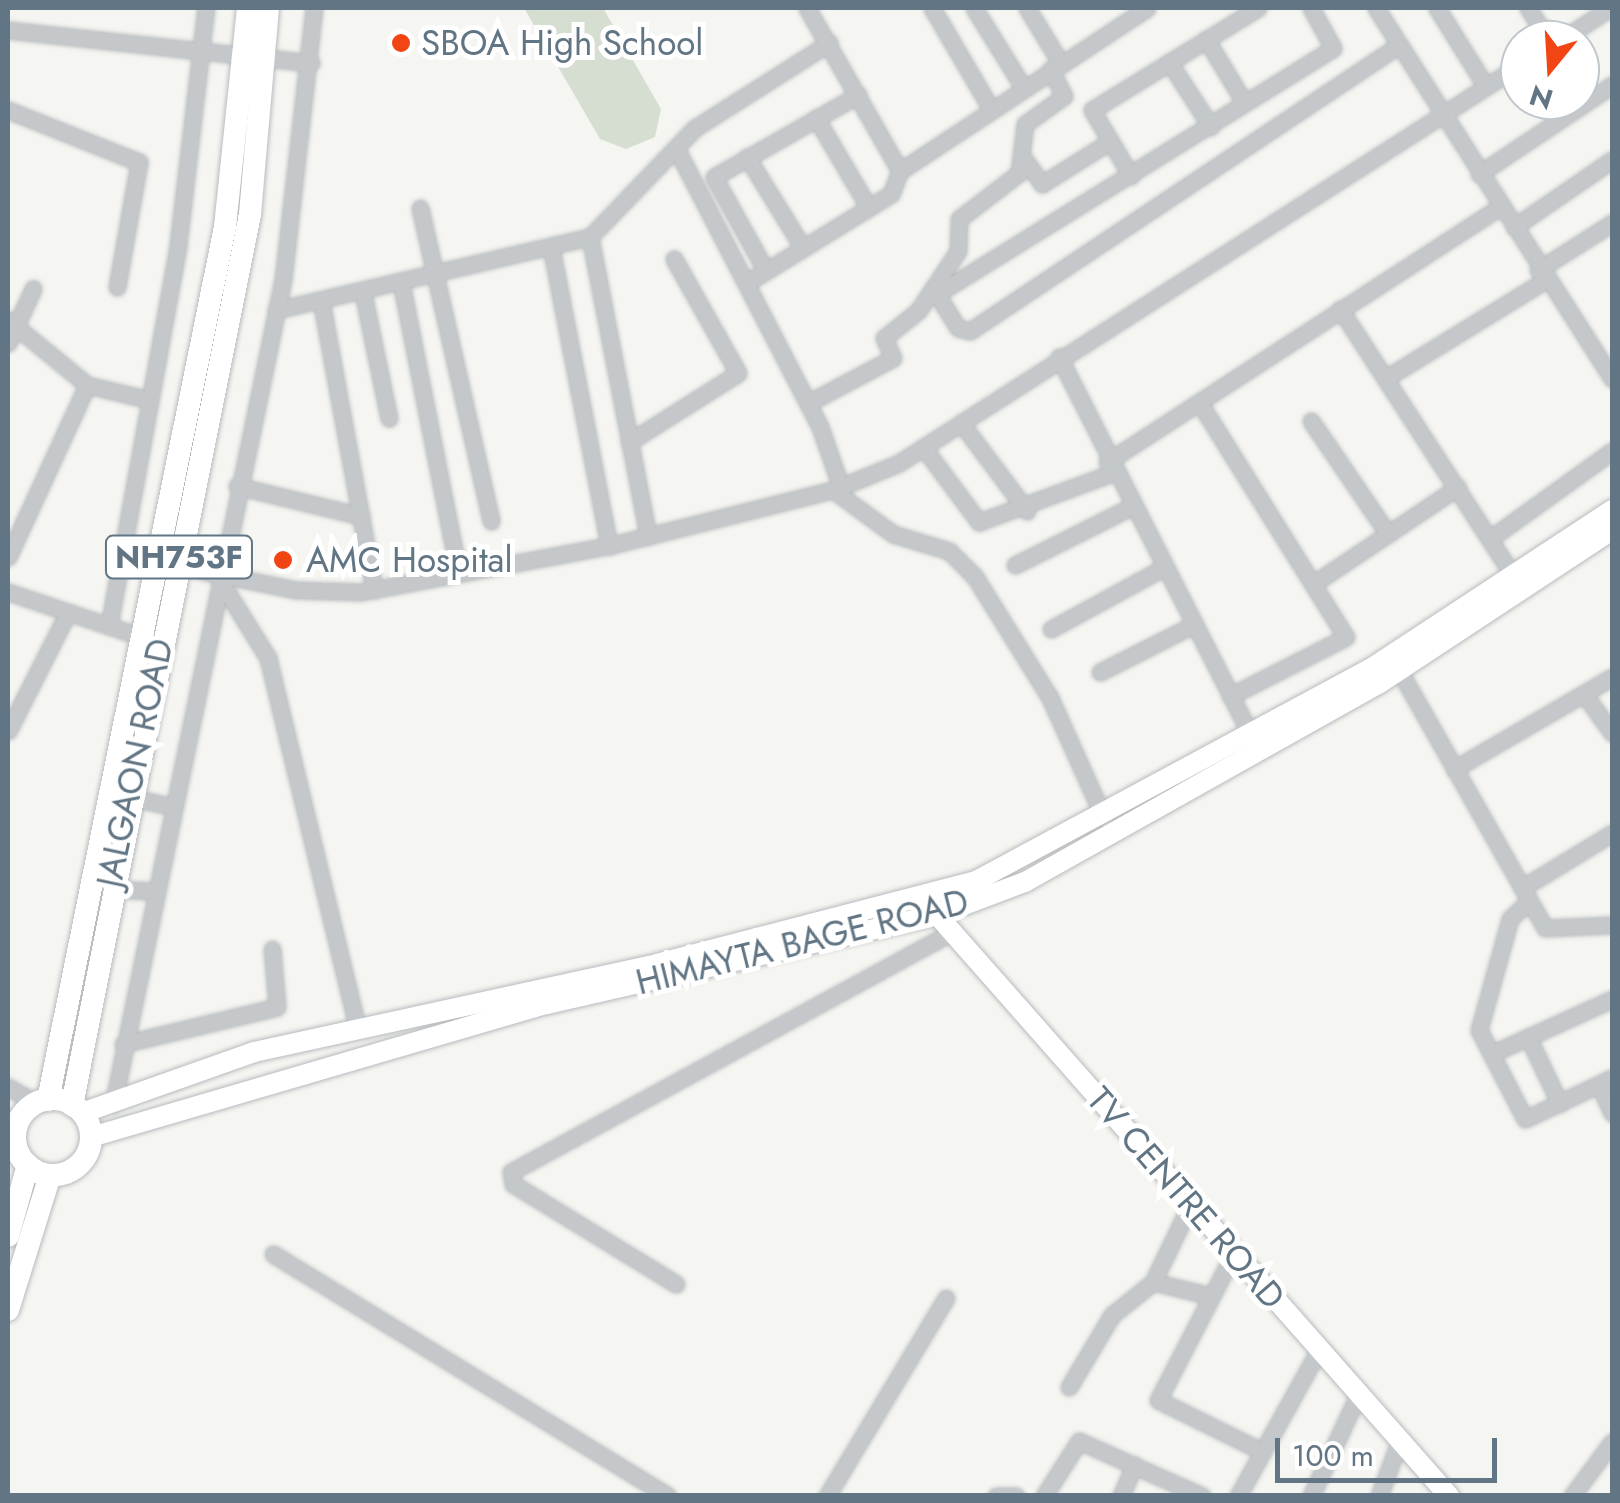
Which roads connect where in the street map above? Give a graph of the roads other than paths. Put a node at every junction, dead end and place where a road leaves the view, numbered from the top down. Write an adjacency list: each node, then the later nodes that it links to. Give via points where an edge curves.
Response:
1 (206, 8): 18 (street)
2 (248, 8): 19 (highway, JALGAON ROAD / NH753F)
3 (268, 8): 19 (highway, JALGAON ROAD / NH753F)
4 (314, 8): 21 (street)
5 (807, 8): 16 (street)
6 (932, 8): 29 (street)
7 (974, 8): 26 (street)
8 (1027, 8): 22 (street)
9 (1147, 8): 22 (street)
10 (1258, 8): 15 (street)
11 (1310, 8): 28 (street, via 1333,48)
12 (1376, 8): 17 (street)
13 (1442, 9): 25 (street)
14 (8, 30): 18 (street)
15 (1206, 39): 20 (street); 28 (street)
16 (829, 43): 27 (street); 35 (street)
17 (1400, 45): 31 (street); 58 (street, via 970,331)
18 (208, 51): 19 (street); 69 (street)
19 (254, 56): 21 (street); 93 (highway, JALGAON ROAD / NH753F, via 250,214); 106 (highway, JALGAON ROAD / NH753F)
20 (1170, 62): 33 (street); 34 (street, via 1092,110)
21 (311, 63): 62 (street)
22 (1055, 65): 26 (street); 37 (street, via 1064,96 1026,124)
23 (1500, 77): 25 (street)
24 (1612, 85): 40 (street)
25 (1486, 86): 31 (street)
26 (1023, 87): 29 (street)
27 (858, 95): 32 (street); 39 (street)
28 (1244, 102): 33 (street)
29 (992, 109): 39 (street)
30 (8, 110): 56 (street, via 139,162)
31 (1440, 114): 40 (street); 65 (street)
32 (816, 118): 36 (street); 44 (street)
33 (1210, 127): 41 (street)
34 (1109, 142): 37 (street, via 1042,184); 41 (street)
35 (676, 148): 47 (street); 54 (street)
36 (747, 158): 49 (street); 51 (street, via 713,184)
37 (1024, 158): 58 (street, via 1018,173 959,219 960,248)
38 (1612, 160): 46 (street)
39 (900, 171): 44 (street, via 894,191)
40 (1479, 174): 42 (street)
41 (1130, 176): 58 (street)
42 (1500, 206): 46 (street); 61 (street)
43 (420, 208): 53 (street)
44 (868, 208): 49 (street)
45 (1612, 223): 52 (street)
46 (1514, 227): 52 (street)
47 (590, 238): 48 (street); 75 (street)
48 (552, 248): 53 (street); 91 (street)
49 (803, 248): 51 (street)
50 (674, 259): 75 (street, via 738,373)
51 (766, 271): 54 (street)
52 (1542, 275): 66 (street); 67 (street)
53 (436, 278): 55 (street); 86 (street)
54 (748, 282): 71 (street)
55 (402, 286): 59 (street); 96 (street)
56 (117, 287)
57 (33, 289): 63 (street)
58 (935, 291): 71 (street, via 884,338 892,360)
59 (363, 293): 60 (street); 72 (street)
60 (321, 300): 62 (street); 85 (street)
61 (1340, 308): 66 (street); 70 (street)
62 (276, 310): 79 (street)
63 (12, 322): 64 (street); 68 (street)
64 (8, 344)
65 (1058, 357): 74 (street); 78 (street)
66 (1386, 378): 80 (street)
67 (1612, 379)
68 (87, 385): 69 (street); 92 (street)
69 (150, 400): 103 (street)
70 (1199, 402): 78 (street); 99 (street)
71 (808, 403): 81 (street)
72 (389, 418)
73 (1311, 421): 87 (street)
74 (961, 423): 76 (street); 84 (street)
75 (629, 442): 89 (street)
76 (923, 447): 81 (street); 84 (street, via 975,521)
77 (1612, 451): 90 (street)
78 (1110, 467): 82 (street); 84 (street)
79 (237, 486): 85 (street); 98 (street)
80 (1458, 488): 87 (street); 90 (street)
81 (837, 489): 89 (street); 118 (street, via 893,534 949,551 975,577 1050,698)
82 (1131, 507): 94 (street); 95 (street)
83 (1612, 510): 97 (main road)
84 (1027, 511)
85 (361, 516): 100 (street)
86 (491, 521)
87 (1388, 534): 99 (street)
88 (1611, 534): 107 (main road, HIMAYTA BAGE ROAD)
89 (648, 536): 91 (street)
90 (1491, 538): 97 (street)
91 (609, 546): 96 (street)
92 (8, 557)
93 (177, 566): 98 (street); 116 (highway, JALGAON ROAD / NH753F)
94 (1015, 566)
95 (1163, 568): 104 (street); 105 (street)
96 (458, 570): 100 (street)
97 (1513, 575): 114 (main road)
98 (217, 576): 100 (street, via 296,590); 117 (street); 128 (street, via 268,658)
99 (1313, 584): 111 (street, via 1346,637)
100 (374, 590)
101 (8, 592): 102 (street)
102 (68, 612): 103 (street); 112 (street)
103 (109, 626): 106 (street)
104 (1194, 626): 108 (street); 111 (street)
105 (1052, 629)
106 (139, 636): 134 (highway, JALGAON ROAD / NH753F)
107 (1399, 670): 114 (main road, HIMAYTA BAGE ROAD); 115 (street)
108 (1100, 672)
109 (1612, 677): 110 (street)
110 (1584, 694): 113 (street); 115 (street)
111 (1230, 696): 114 (street)
112 (8, 731)
113 (1612, 733)
114 (1256, 745): 118 (main road); 123 (main road, HIMAYTA BAGE ROAD, via 1025,882)
115 (1454, 769): 122 (street)
116 (128, 797): 117 (street); 120 (highway, JALGAON ROAD / NH753F)
117 (170, 806): 121 (street)
118 (1104, 818): 123 (main road)
119 (1612, 833): 122 (street)
120 (109, 889): 121 (street); 137 (highway, JALGAON ROAD / NH753F)
121 (153, 891): 130 (street)
122 (1525, 894): 124 (street, via 1545,928); 131 (street, via 1510,919 1478,1017)
123 (930, 908): 125 (main road, TV CENTRE ROAD); 128 (main road); 139 (main road, HIMAYTA BAGE ROAD, via 547,1004)
124 (1610, 929)
125 (952, 932): 142 (main road, TV CENTRE ROAD); 147 (street, via 511,1172 513,1184)
126 (272, 949): 130 (street, via 277,1007)
127 (1612, 999): 129 (street)
128 (358, 1028): 135 (main road, via 254,1052)
129 (1528, 1037): 131 (street); 136 (street)
130 (123, 1044): 135 (street)
131 (1491, 1054): 136 (street, via 1525,1119)
132 (1606, 1082): 136 (street); 138 (street)
133 (8, 1087): 134 (street)
134 (42, 1102): 137 (highway); 140 (highway, via 15,1132)
135 (113, 1104): 137 (main road)
136 (1560, 1104)
137 (77, 1109): 139 (highway)
138 (1612, 1113)
139 (91, 1137): 141 (highway, via 83,1161)
140 (28, 1166): 141 (highway); 143 (highway)
141 (50, 1175): 150 (highway)
142 (1191, 1203): 144 (main road, TV CENTRE ROAD); 146 (street)
143 (8, 1236)
144 (1234, 1252): 148 (street); 151 (main road, TV CENTRE ROAD)
145 (273, 1254): 158 (street)
146 (1154, 1282): 148 (street); 152 (street, via 1112,1315)
147 (676, 1284)
148 (1211, 1296): 156 (street, via 1158,1400)
149 (946, 1298): 159 (street)
150 (8, 1310)
151 (1320, 1348): 153 (main road, TV CENTRE ROAD); 156 (street)
152 (1068, 1386)
153 (1359, 1393): 154 (main road, TV CENTRE ROAD); 166 (street)
154 (1400, 1440): 167 (street); 168 (main road, TV CENTRE ROAD)
155 (1612, 1442): 169 (street)
156 (1259, 1450): 165 (street)
157 (1134, 1465): 162 (street, via 1078,1440); 163 (street); 164 (street)
158 (668, 1496)
159 (828, 1496)
160 (996, 1496): 161 (street)
161 (1016, 1496)
162 (1044, 1496)
163 (1121, 1496)
164 (1202, 1496)
165 (1238, 1496)
166 (1312, 1496)
167 (1379, 1496)
168 (1449, 1496)
169 (1572, 1496)

